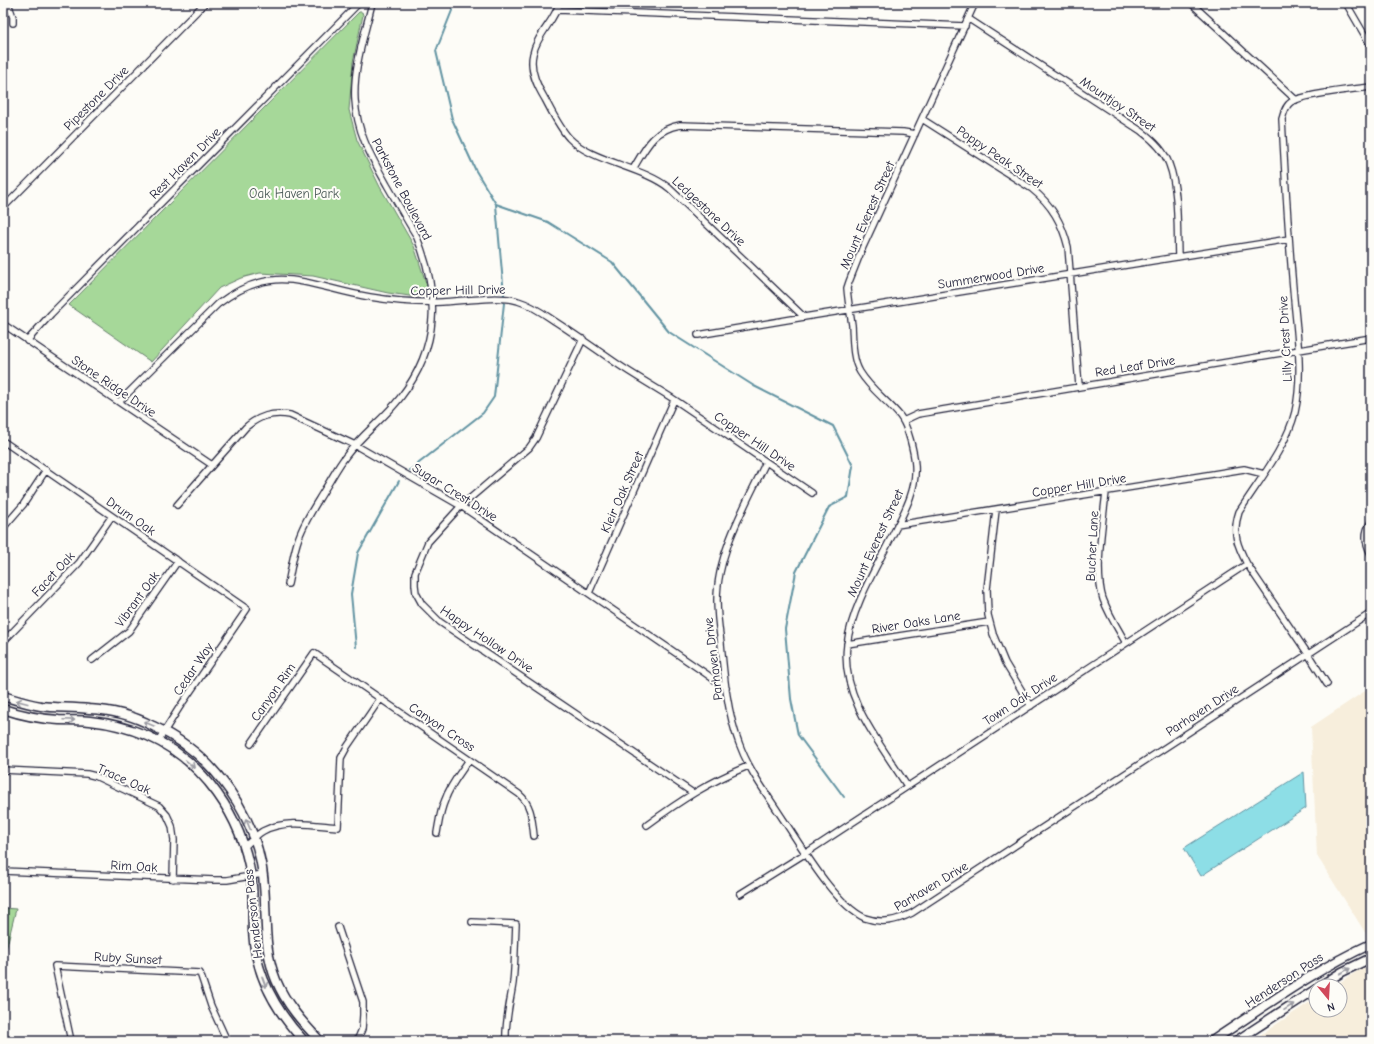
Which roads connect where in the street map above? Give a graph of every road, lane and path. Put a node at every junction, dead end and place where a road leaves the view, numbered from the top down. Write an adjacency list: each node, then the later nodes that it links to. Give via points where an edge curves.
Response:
1 (8, 3): 11 (street)
2 (205, 3): 19 (street, Pipestone Drive)
3 (359, 3): 30 (street, Rest Haven Drive)
4 (372, 3): 23 (street, Parkstone Boulevard, via 358,67 355,99 360,131 421,248 428,271)
5 (559, 3): 9 (street, Ledgestone Drive)
6 (975, 3): 10 (street, Mount Everest Street)
7 (1191, 3): 15 (street)
8 (1346, 3): 13 (street)
9 (558, 10): 12 (street); 18 (street, Ledgestone Drive, via 545,28 532,54 532,66 539,89 562,127 575,142 592,153)
10 (969, 19): 12 (street, Mount Everest Street); 21 (street, Mountjoy Street, via 1154,142 1169,163 1173,180)
11 (13, 23)
12 (965, 26): 16 (street, Mount Everest Street)
13 (1371, 46)
14 (1371, 86): 15 (street)
15 (1296, 100): 20 (street, Lilly Crest Drive, via 1286,108 1282,119)
16 (922, 119): 17 (street, Mount Everest Street); 22 (street, Poppy Peak Street, via 1046,201 1062,227 1068,247)
17 (915, 134): 18 (street, via 680,125 670,127 654,137); 24 (street, Mount Everest Street, via 849,282 847,288)
18 (633, 169): 25 (street, Ledgestone Drive, via 669,188)
19 (3, 208)
20 (1289, 239): 21 (street, Summerwood Drive); 31 (street, Lilly Crest Drive)
21 (1178, 257): 22 (street, Summerwood Drive)
22 (1071, 274): 24 (street, Summerwood Drive); 32 (street, Poppy Peak Street)
23 (431, 302): 29 (street, Copper Hill Drive, via 516,300 534,308); 34 (street, Copper Hill Drive, via 368,296 300,280 256,283 218,304); 37 (street, Parkstone Boulevard, via 433,320 430,337 418,370 400,398)
24 (850, 310): 25 (street, Summerwood Drive); 35 (street, Mount Everest Street, via 859,371)
25 (804, 317): 27 (street, Summerwood Drive)
26 (3, 324): 30 (street, Stone Ridge Drive)
27 (698, 335)
28 (1371, 338): 31 (street, Red Leaf Drive)
29 (583, 339): 33 (street, Copper Hill Drive); 45 (street, Happy Hollow Drive, via 529,448)
30 (27, 340): 34 (street, Stone Ridge Drive)
31 (1298, 350): 32 (street, Red Leaf Drive); 41 (street, Lilly Crest Drive, via 1295,412)
32 (1079, 386): 35 (street, Red Leaf Drive, via 918,414)
33 (674, 400): 38 (street, Copper Hill Drive); 55 (street, Kleir Oak Street)
34 (119, 402): 39 (street, Stone Ridge Drive)
35 (903, 421): 49 (street, Mount Everest Street, via 912,450 915,474 912,491)
36 (3, 441): 40 (street, Drum Oak)
37 (355, 445): 39 (street, Sugar Crest Drive, via 299,418 281,413 271,414 253,421 246,427); 45 (street, Sugar Crest Drive); 54 (street, Parkstone Boulevard, via 303,527)
38 (766, 462): 43 (street, Copper Hill Drive); 66 (street, Parhaven Drive, via 728,543 720,570 717,600)
39 (212, 465): 44 (street, Sugar Crest Drive)
40 (46, 470): 47 (street, Drum Oak); 50 (street, via 23,505)
41 (1264, 474): 42 (street, Copper Hill Drive, via 1244,469); 53 (street, Lilly Crest Drive, via 1240,512 1236,524 1239,549)
42 (1106, 492): 46 (street, Copper Hill Drive); 60 (street, Bucher Lane, via 1099,566 1100,588 1107,609)
43 (812, 493)
44 (177, 505)
45 (461, 506): 55 (street, Sugar Crest Drive); 78 (street, Happy Hollow Drive, via 428,542 424,552 416,573 415,585 422,604 440,622)
46 (996, 510): 49 (street, Copper Hill Drive); 58 (street, via 987,589)
47 (112, 516): 52 (street, Drum Oak); 59 (street, Facet Oak, via 80,563)
48 (1371, 522): 51 (street, via 1366,530)
49 (898, 526): 61 (street, Mount Everest Street, via 858,607)
50 (3, 528)
51 (1371, 554)
52 (178, 561): 56 (street, Drum Oak); 64 (street, Vibrant Oak, via 128,631)
53 (1247, 564): 60 (street, Town Oak Drive); 63 (street, Lilly Crest Drive)
54 (288, 584)
55 (589, 593): 66 (street, Sugar Crest Drive)
56 (247, 609): 71 (street, Cedar Way)
57 (1371, 614): 63 (street, Parhaven Drive)
58 (989, 622): 61 (street, River Oaks Lane); 69 (street, via 1005,663)
59 (3, 642)
60 (1126, 643): 69 (street, Town Oak Drive)
61 (847, 644): 77 (street, Mount Everest Street, via 850,685 859,710)
62 (314, 653): 68 (street, Canyon Cross); 73 (street, Canyon Rim)
63 (1308, 654): 65 (street, Lilly Crest Drive); 84 (street, Parhaven Drive, via 902,918 883,922 864,917 835,893)
64 (92, 660)
65 (1327, 684)
66 (726, 688): 75 (street, Parhaven Drive, via 736,736)
67 (3, 696): 71 (street, Henderson Pass, one-way to 67, via 134,718 110,712 40,706)
68 (380, 699): 74 (street, Canyon Cross); 82 (street, via 341,758 338,826 289,824 268,828)
69 (1030, 706): 77 (street, Town Oak Drive)
70 (3, 709): 72 (street, Henderson Pass, one-way to 72, via 38,718 107,723)
71 (164, 731): 72 (street, Cedar Way); 82 (street, Henderson Pass, one-way to 71, via 247,819 228,787 201,757)
72 (158, 741): 83 (street, Henderson Pass, one-way to 83, via 178,754 218,794 236,824)
73 (251, 744)
74 (469, 760): 80 (street, via 449,790); 81 (street, Canyon Cross, via 524,798 530,808)
75 (748, 766): 78 (street); 84 (street, Parhaven Drive)
76 (3, 770): 88 (street, Trace Oak, via 87,774 159,806 172,826)
77 (908, 786): 84 (street, Town Oak Drive)
78 (693, 793): 79 (street)
79 (647, 825)
80 (436, 833)
81 (534, 836)
82 (254, 838): 83 (street); 86 (street, Henderson Pass)
83 (244, 847): 87 (street, Henderson Pass)
84 (806, 853): 89 (street, Town Oak Drive)
85 (3, 871): 88 (street, Rim Oak)
86 (263, 874): 87 (street, Rim Oak); 101 (street, Henderson Pass, via 267,948 276,979 290,1007)
87 (251, 876): 88 (street, Rim Oak, via 214,880); 100 (street, Henderson Pass, one-way to 100, via 253,932 261,973 280,1013)
88 (173, 878)
89 (740, 894)
90 (472, 922): 103 (street, via 516,924 513,984 506,1018)
91 (338, 927): 102 (street, via 363,1002 362,1029)
92 (1371, 944): 96 (street, Henderson Pass, via 1318,971)
93 (1371, 958): 94 (street, Henderson Pass, one-way to 93)
94 (1333, 978)
95 (1308, 994): 97 (street, Henderson Pass, one-way to 95)
96 (1254, 1014): 97 (street); 104 (street, Henderson Pass)
97 (1261, 1025): 105 (street, Henderson Pass)
98 (71, 1041): 99 (street, Ruby Sunset, via 55,966 200,973)
99 (227, 1041)
100 (304, 1041)
101 (320, 1041)
102 (357, 1041)
103 (506, 1041)
104 (1212, 1041)
105 (1236, 1041)

